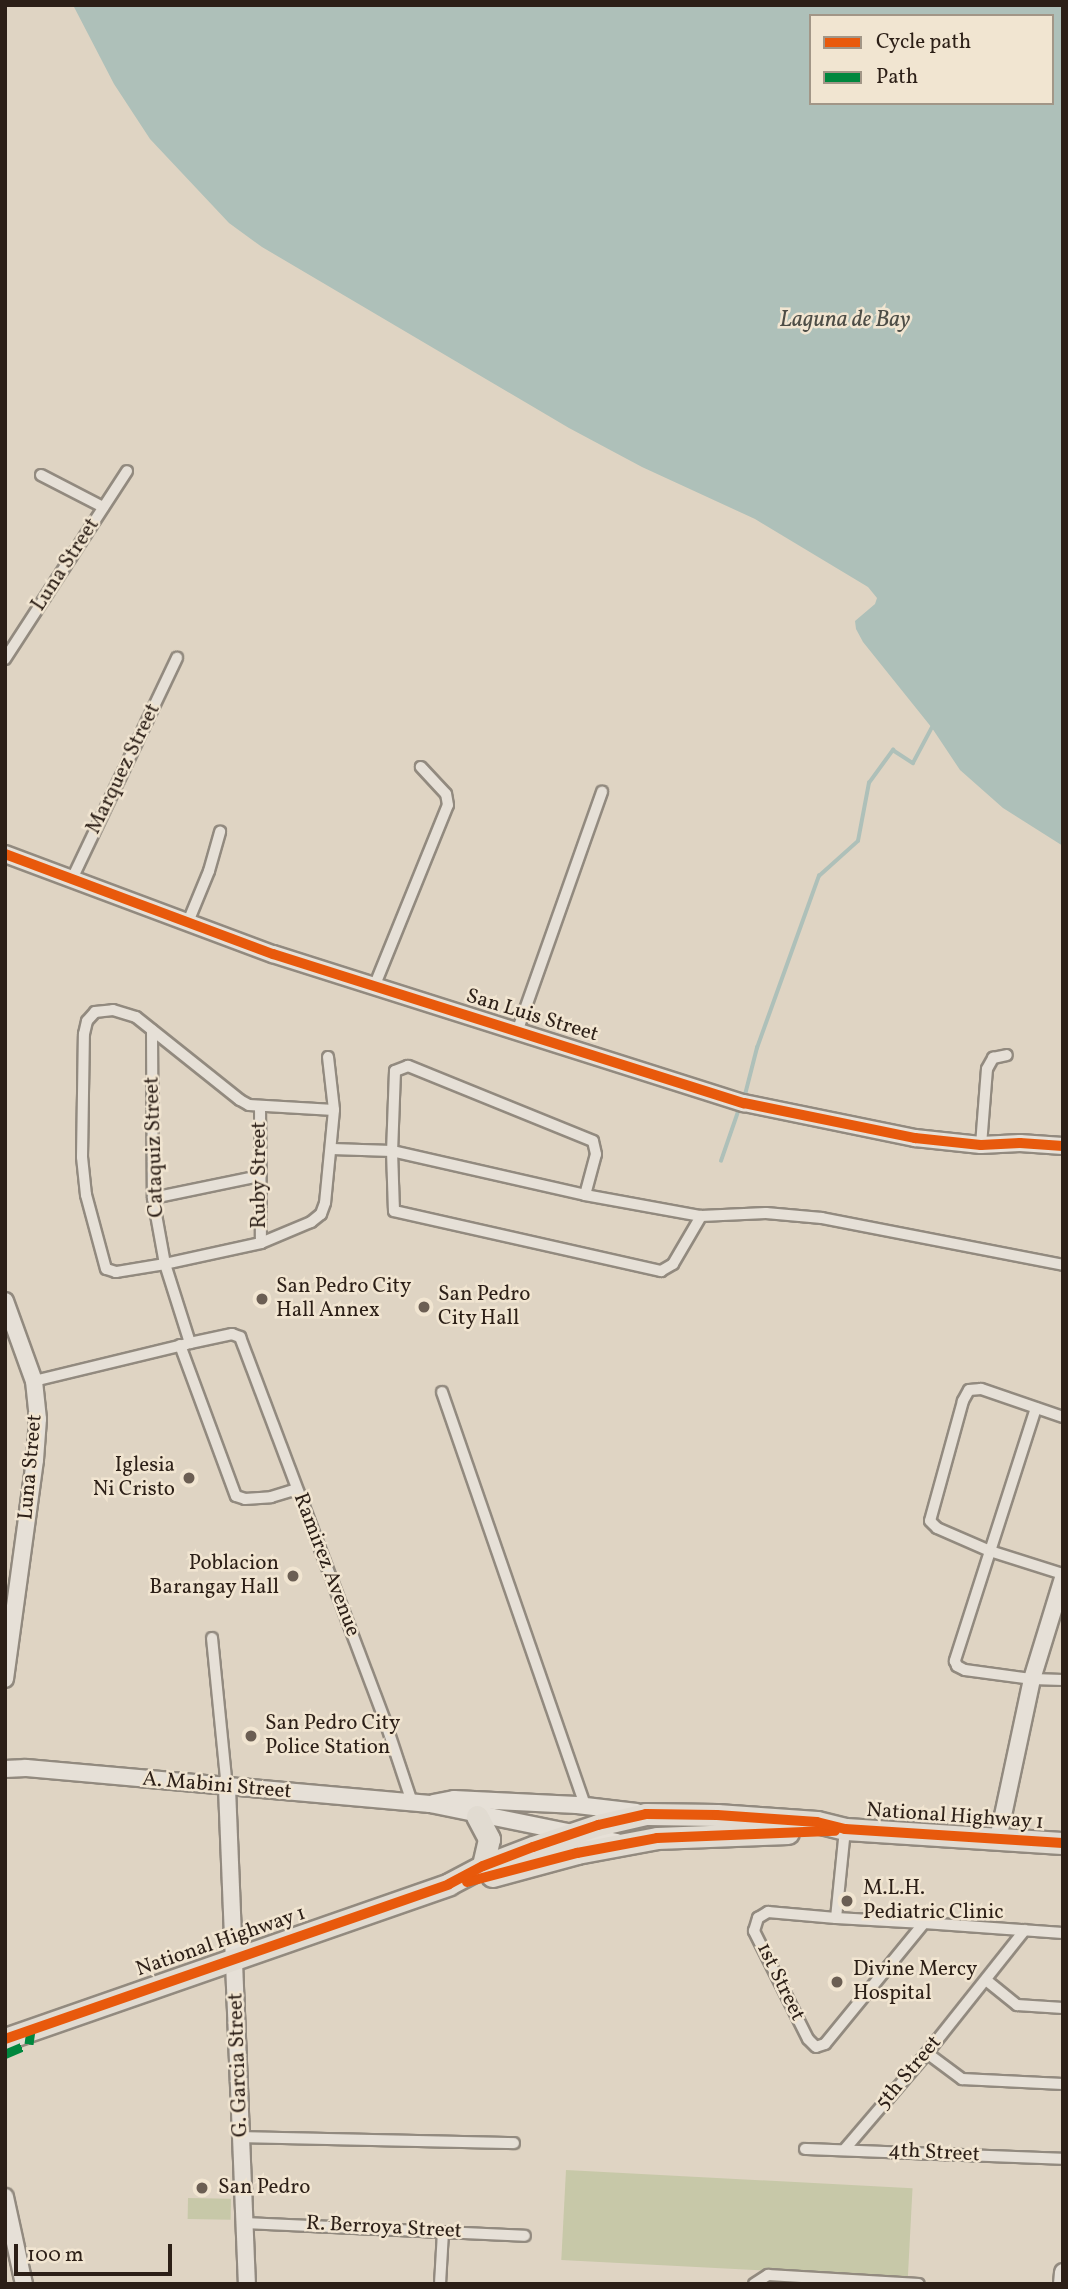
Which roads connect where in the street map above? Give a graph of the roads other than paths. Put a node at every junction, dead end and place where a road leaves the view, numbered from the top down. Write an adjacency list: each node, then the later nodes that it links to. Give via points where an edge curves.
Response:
1 (127, 471): 3 (street, Luna Street)
2 (41, 475): 3 (street)
3 (103, 507): 5 (street, Luna Street)
4 (177, 658): 10 (street, Marquez Street)
5 (5, 659)
6 (421, 767): 12 (street, via 446,794 448,805)
7 (602, 792): 14 (street)
8 (220, 832): 11 (street)
9 (5, 854): 10 (street, San Luis Street)
10 (72, 879): 11 (street, San Luis Street)
11 (188, 922): 12 (street, San Luis Street)
12 (374, 987): 14 (street, San Luis Street)
13 (152, 1030): 17 (street, via 240,1100); 25 (street, Cataquiz Street); 28 (street, via 136,1017 113,1010 94,1012 87,1021 82,1157 86,1195 106,1269 116,1272)
14 (517, 1032): 19 (street, San Luis Street, via 744,1103 915,1138)
15 (1007, 1055): 19 (street, via 993,1058 987,1069)
16 (328, 1058): 18 (street)
17 (260, 1107): 18 (street); 23 (street, Ruby Street)
18 (334, 1110): 21 (street)
19 (981, 1144): 20 (street, San Luis Street)
20 (1063, 1146)
21 (332, 1149): 22 (street); 27 (street, via 321,1214)
22 (392, 1151): 24 (street); 24 (street, via 393,1076 398,1067 408,1066 593,1141 596,1154); 26 (street, via 394,1211 655,1271 673,1264)
23 (259, 1176): 25 (street); 27 (street, Ruby Street)
24 (585, 1195): 26 (street)
25 (153, 1198): 28 (street, Cataquiz Street)
26 (701, 1216): 29 (street, via 795,1214)
27 (261, 1243): 28 (street)
28 (165, 1264): 32 (street, Cataquiz Street)
29 (1063, 1265)
30 (5, 1301): 31 (street, Luna Street)
31 (9, 1321): 33 (street, Luna Street)
32 (185, 1344): 33 (street); 37 (street, Ramirez Avenue, via 240,1336); 37 (street, Cataquiz Street, via 236,1496 245,1499)
33 (34, 1381): 41 (street, Luna Street, via 36,1460)
34 (442, 1392): 48 (street)
35 (1036, 1408): 36 (street); 38 (street); 38 (street, via 981,1389 969,1390 963,1401 930,1521)
36 (1063, 1417)
37 (297, 1489): 46 (street, Ramirez Avenue)
38 (990, 1551): 39 (street); 42 (street, via 955,1661 965,1670)
39 (1063, 1576): 42 (street)
40 (212, 1637): 45 (street, G. Garcia Street)
41 (5, 1679)
42 (1032, 1679): 43 (street); 53 (street)
43 (1063, 1680)
44 (5, 1769): 45 (street, A. Mabini Street)
45 (227, 1788): 46 (street, A. Mabini Street); 62 (street, G. Garcia Street)
46 (412, 1802): 47 (street, A. Mabini Street)
47 (430, 1804): 48 (street, A. Mabini Street, via 454,1798); 50 (street, A. Mabini Street)
48 (585, 1806): 49 (street, A. Mabini Street)
49 (646, 1814): 51 (highway, National Highway 1, via 817,1822); 52 (highway, National Highway 1)
50 (477, 1816): 52 (street, A. Mabini Street); 56 (highway, via 489,1839)
51 (845, 1829): 53 (highway, National Highway 1); 54 (highway, National Highway 1); 58 (street)
52 (574, 1833): 54 (street, A. Mabini Street); 56 (highway, National Highway 1)
53 (998, 1839): 55 (highway, National Highway 1)
54 (621, 1843): 57 (highway, National Highway 1)
55 (1063, 1843)
56 (482, 1866): 57 (highway, National Highway 1)
57 (449, 1884): 62 (highway, National Highway 1)
58 (836, 1919): 59 (street, 1st Street); 59 (street, 1st Street, via 768,1912 755,1924 754,1931 816,2047 825,2043)
59 (924, 1923): 60 (street, 1st Street)
60 (1025, 1930): 61 (street, 1st Street); 63 (street, 5th Street)
61 (1063, 1934)
62 (235, 1958): 65 (highway, National Highway 1); 68 (street, G. Garcia Street)
63 (986, 1980): 64 (street, via 1017,2006); 66 (street, 5th Street)
64 (1063, 2008)
65 (5, 2039)
66 (927, 2053): 67 (street, via 962,2079); 71 (street, 5th Street)
67 (1063, 2084)
68 (242, 2137): 69 (street); 74 (street, G. Garcia Street)
69 (514, 2143)
70 (805, 2149): 71 (street, 4th Street)
71 (845, 2149): 72 (street, 4th Street)
72 (1063, 2159)
73 (5, 2197): 78 (street)
74 (244, 2223): 75 (street, R. Berroya Street); 79 (street, G. Garcia Street)
75 (443, 2232): 76 (street, R. Berroya Street); 80 (street)
76 (525, 2236)
77 (1063, 2272): 83 (street)
78 (24, 2284)
79 (247, 2284)
80 (440, 2284)
81 (754, 2284): 82 (street, via 768,2275)
82 (919, 2284)
83 (1062, 2284)

